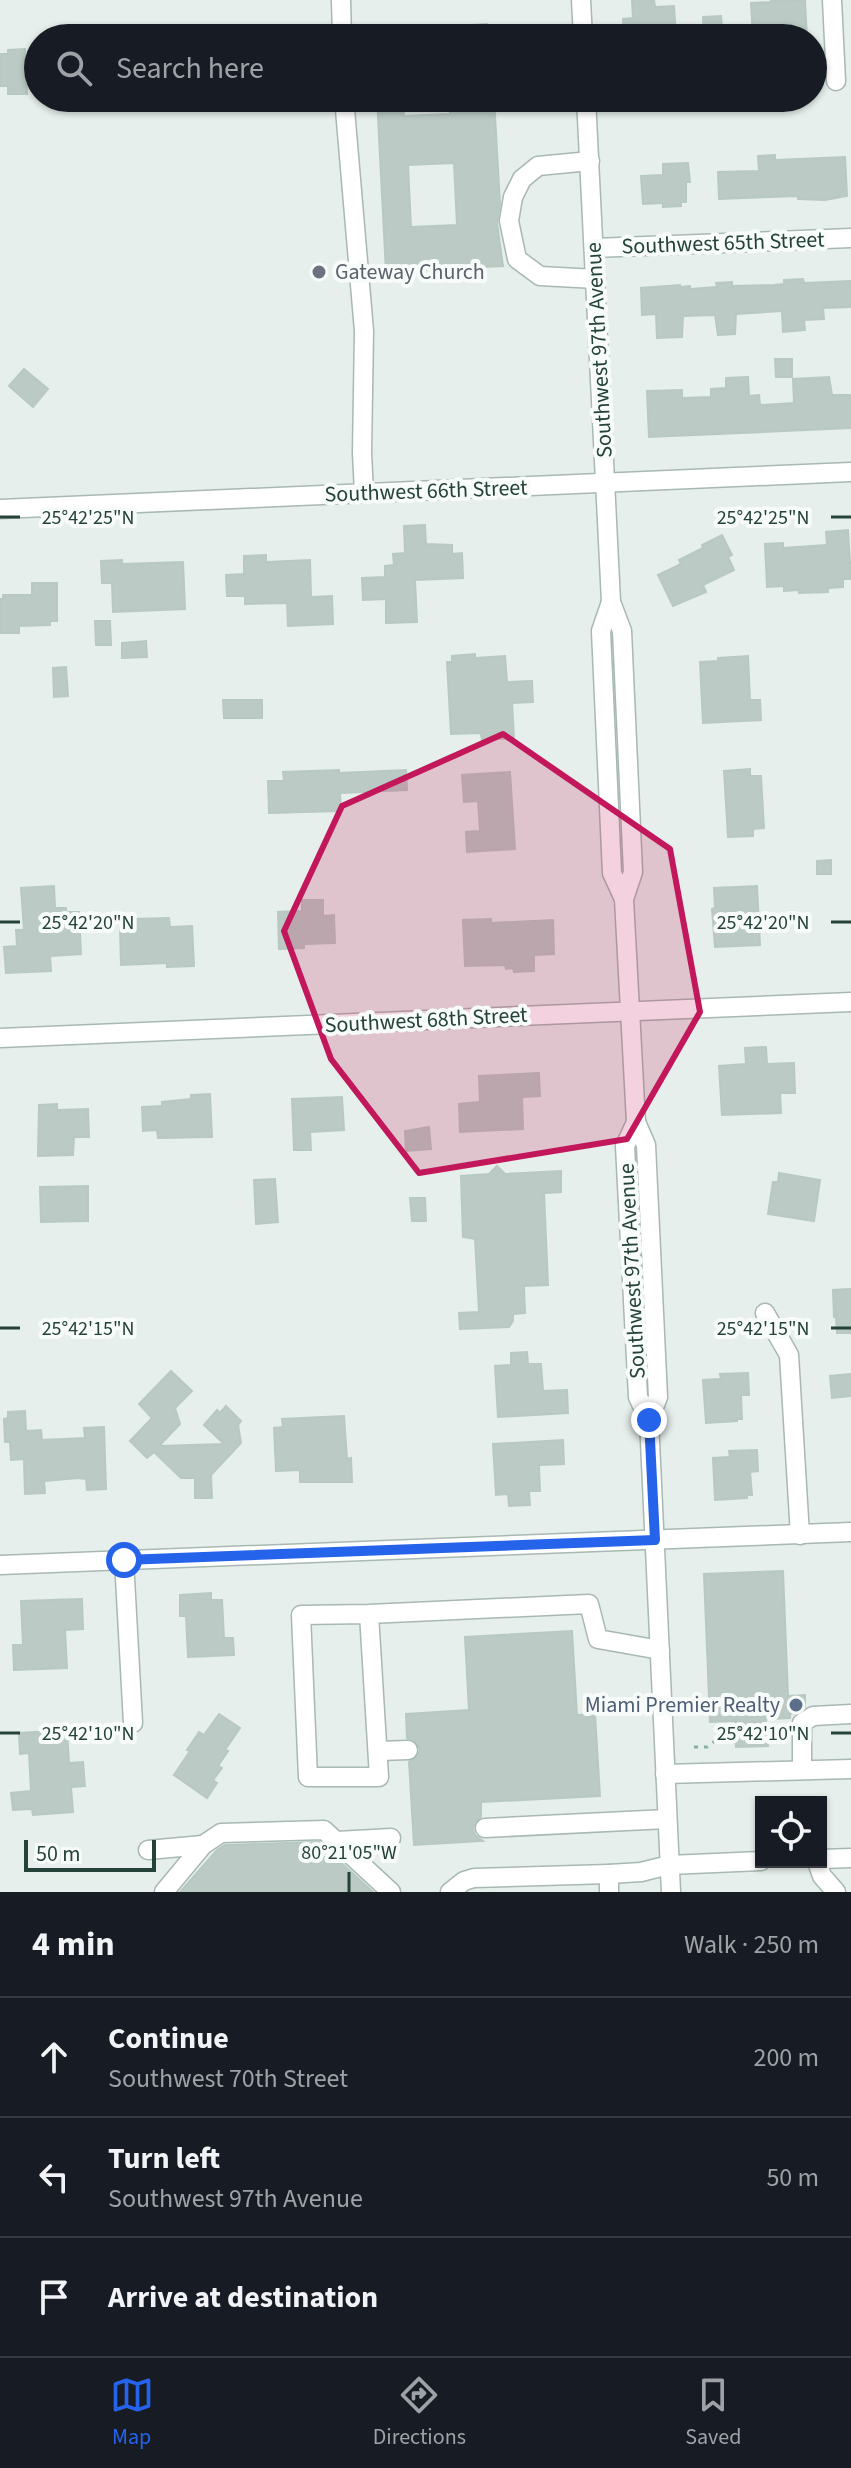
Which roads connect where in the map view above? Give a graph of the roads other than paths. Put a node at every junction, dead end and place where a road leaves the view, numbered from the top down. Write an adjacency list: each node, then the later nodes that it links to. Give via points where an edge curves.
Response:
1 (341, 0): 4 (street)
2 (581, 0): 5 (street)
3 (832, 0): 6 (street)
4 (342, 24)
5 (582, 24)
6 (836, 81)
7 (345, 112): 15 (street, via 364,331)
8 (587, 112): 9 (street, Southwest 97th Avenue)
9 (590, 161): 11 (street, Southwest 97th Avenue); 12 (street, via 538,166 522,179 509,221 517,259 540,276)
10 (851, 238): 11 (street, Southwest 65th Street)
11 (594, 248): 12 (street, Southwest 97th Avenue)
12 (596, 279): 14 (street, Southwest 97th Avenue)
13 (851, 472): 14 (street, Southwest 66th Street)
14 (605, 483): 15 (street, Southwest 66th Street); 18 (street, Southwest 97th Avenue, via 611,602 622,631 633,872 624,899)
15 (364, 493): 16 (street, Southwest 66th Street)
16 (0, 509)
17 (851, 1002): 18 (street, Southwest 68th Street)
18 (630, 1011): 19 (street, Southwest 68th Street); 23 (street, Southwest 97th Avenue, via 636,1122 646,1145 658,1397 649,1420)
19 (0, 1038)
20 (765, 1313): 22 (street, via 789,1355)
21 (851, 1532): 22 (street)
22 (800, 1535): 23 (street)
23 (655, 1540): 24 (street); 27 (street, Southwest 97th Avenue)
24 (124, 1560): 25 (street); 29 (street)
25 (0, 1565)
26 (369, 1614): 27 (street, via 589,1604 598,1639); 31 (street); 31 (street, via 301,1615 308,1777 379,1777)
27 (660, 1650): 34 (street, Southwest 97th Avenue)
28 (851, 1714): 33 (street, via 813,1716 802,1723)
29 (133, 1723)
30 (408, 1750): 31 (street)
31 (378, 1751)
32 (851, 1769): 33 (street)
33 (802, 1770): 34 (street)
34 (665, 1774): 35 (street, Southwest 97th Avenue)
35 (667, 1819): 36 (street); 44 (street, Southwest 97th Avenue)
36 (485, 1828)
37 (391, 1838): 38 (street)
38 (337, 1841): 39 (street, via 324,1830 221,1833); 49 (street)
39 (203, 1845): 40 (street); 48 (street)
40 (148, 1850)
41 (851, 1858): 42 (street)
42 (827, 1860)
43 (755, 1861): 44 (street)
44 (669, 1865): 46 (street); 51 (street, Southwest 97th Avenue)
45 (821, 1868): 52 (street, via 825,1881)
46 (609, 1883): 50 (street, via 474,1878)
47 (851, 1885): 52 (street)
48 (164, 1892)
49 (391, 1892)
50 (450, 1892)
51 (671, 1892)
52 (839, 1892)

